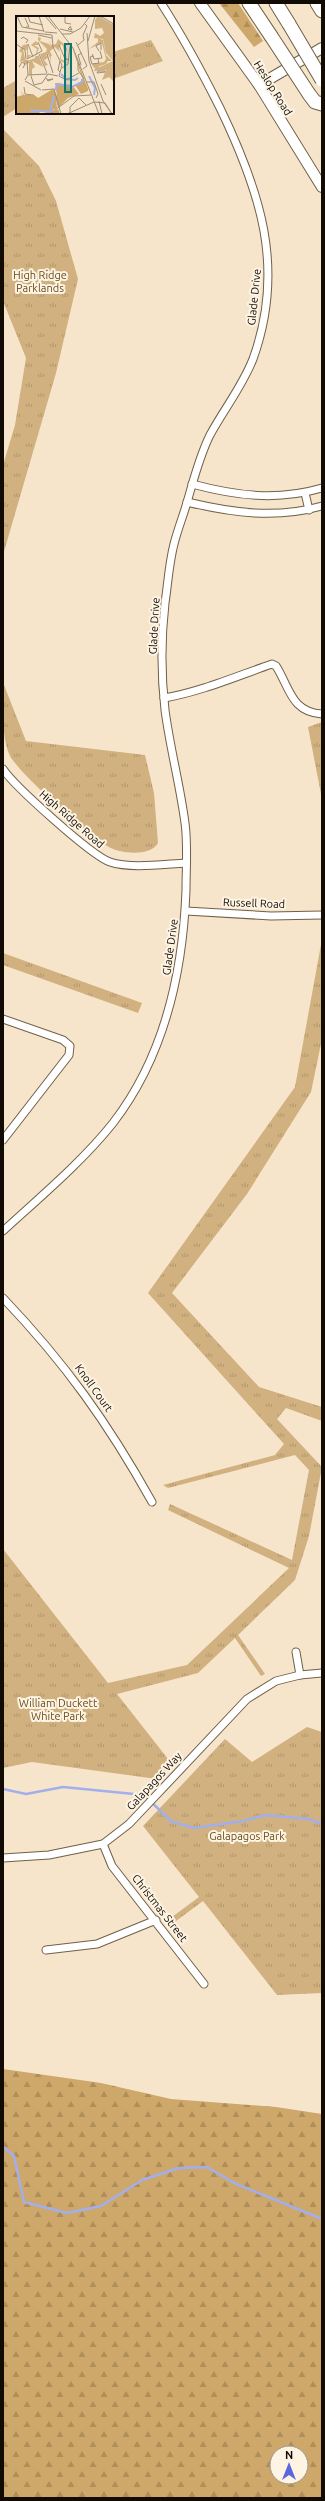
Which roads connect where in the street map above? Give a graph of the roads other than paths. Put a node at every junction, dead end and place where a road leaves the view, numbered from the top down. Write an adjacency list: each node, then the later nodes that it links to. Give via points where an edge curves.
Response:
1 (161, 3): 10 (street, Glade Drive, via 187,43 241,153 258,197 268,250 267,292 258,343 244,380 210,435)
2 (200, 3): 7 (street, Heslop Road)
3 (249, 3): 8 (highway, bridge, via 309,94 315,102)
4 (276, 3): 6 (highway, bridge)
5 (322, 48): 7 (street)
6 (322, 80)
7 (259, 85): 9 (street, Heslop Road)
8 (322, 104)
9 (322, 187)
10 (192, 484): 12 (street, via 244,496 266,497); 13 (street, Glade Drive)
11 (322, 488): 12 (street)
12 (305, 493): 15 (street)
13 (187, 502): 15 (street, via 248,514); 16 (street, Glade Drive, via 169,568 163,623)
14 (322, 506): 15 (street)
15 (309, 510)
16 (164, 698): 17 (street, via 202,689 238,674 272,664 276,666 286,688 300,706 310,713); 19 (street, Glade Drive, via 185,826)
17 (322, 714)
18 (3, 769): 19 (street, High Ridge Road, via 17,785 96,855 119,864)
19 (186, 863): 20 (street, Glade Drive)
20 (186, 911): 21 (street, Russell Road, via 271,916); 24 (street, Glade Drive, via 175,987 161,1033 140,1083 112,1124 63,1176)
21 (322, 915)
22 (3, 1019): 23 (street, via 63,1040 70,1046 69,1055)
23 (3, 1140)
24 (3, 1231)
25 (3, 1298): 26 (street, Knoll Court, via 47,1346 95,1408 122,1447)
26 (152, 1502)
27 (296, 1652): 29 (street)
28 (322, 1673): 29 (street, Galapagos Way)
29 (300, 1675): 30 (street, Galapagos Way, via 276,1681 247,1699 160,1793 129,1824)
30 (102, 1844): 31 (street, Galapagos Way, via 49,1855); 32 (street, Christmas Street, via 112,1866)
31 (3, 1858)
32 (156, 1920): 33 (street, via 97,1944); 34 (street, Christmas Street)
33 (46, 1950)
34 (204, 1984)

